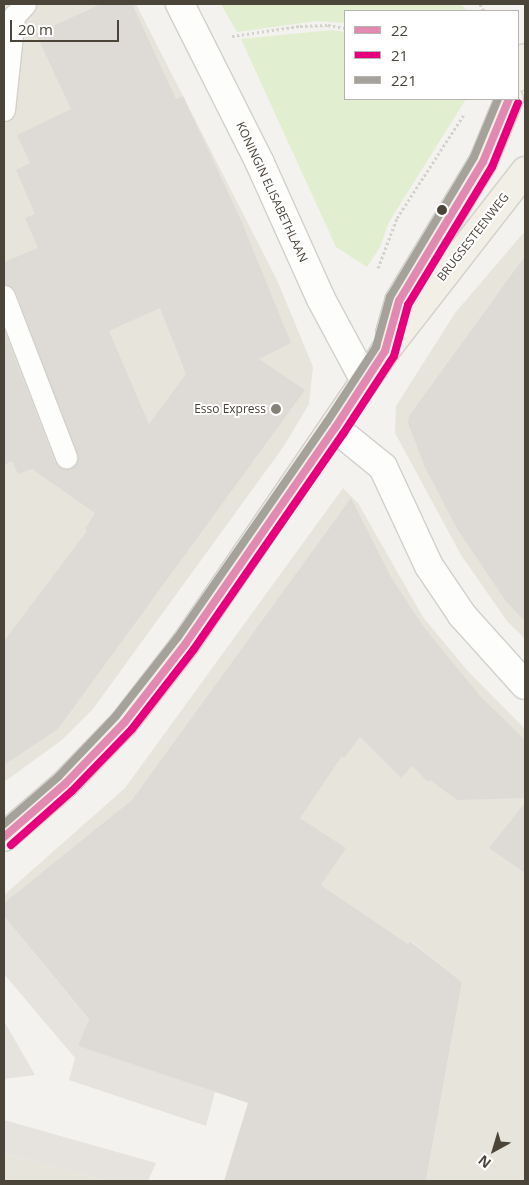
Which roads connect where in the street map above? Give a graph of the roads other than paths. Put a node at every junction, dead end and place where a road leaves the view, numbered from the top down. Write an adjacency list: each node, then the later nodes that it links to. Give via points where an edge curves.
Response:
1 (25, 4): 6 (lane, via 14,16)
2 (180, 4): 10 (street, KONINGIN ELISABETHLAAN, via 259,161 321,299)
3 (525, 58): 4 (main road)
4 (519, 74)
5 (509, 100): 9 (main road, BRUGSESTEENWEG, via 483,162 399,301)
6 (4, 110)
7 (525, 171): 9 (main road, BRUGSESTEENWEG)
8 (4, 296): 12 (lane)
9 (385, 351): 10 (main road, BRUGSESTEENWEG)
10 (364, 381): 11 (main road, BRUGSESTEENWEG)
11 (335, 428): 13 (street, via 383,467 429,566 462,615); 14 (main road, BRUGSESTEENWEG, via 186,643 124,723 65,784)
12 (66, 457)
13 (525, 684)
14 (4, 837)

